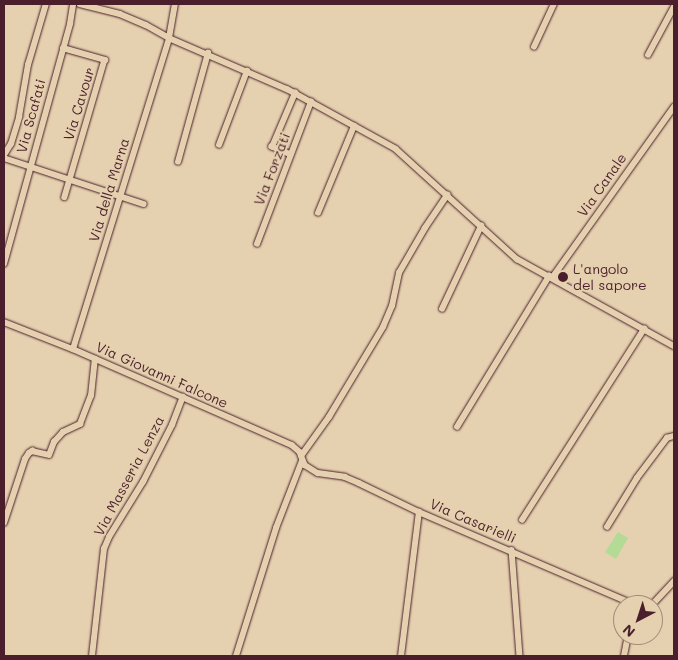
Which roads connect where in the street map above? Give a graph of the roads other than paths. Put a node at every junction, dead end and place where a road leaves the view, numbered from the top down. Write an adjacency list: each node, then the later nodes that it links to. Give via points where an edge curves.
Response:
1 (46, 4): 19 (street, via 28,65 20,118)
2 (73, 4): 9 (street, Via Scafati)
3 (80, 4): 7 (street, via 120,14)
4 (175, 4): 7 (street, Via della Marna)
5 (554, 4): 8 (street)
6 (674, 7): 11 (street)
7 (169, 38): 10 (street); 23 (street, Via della Marna)
8 (534, 47)
9 (63, 48): 21 (street, Via Scafati); 22 (street, Via Cavour, via 105,60)
10 (208, 53): 12 (street); 20 (street)
11 (648, 55)
12 (247, 71): 13 (street); 17 (street)
13 (294, 93): 14 (street); 18 (street, via 272,147)
14 (311, 102): 16 (street); 18 (street, Via Forzati)
15 (674, 107): 32 (street, Via Canale)
16 (354, 126): 24 (street, via 396,149); 27 (street)
17 (219, 145)
18 (291, 155): 30 (street, Via Forzati)
19 (4, 157): 21 (street)
20 (178, 162)
21 (30, 166): 22 (street); 29 (street, Via Scafati)
22 (71, 179): 23 (street); 25 (street, Via Cavour)
23 (122, 196): 26 (street); 37 (street, Via della Marna)
24 (447, 196): 28 (street); 42 (street, via 399,273 392,306 383,326)
25 (65, 197)
26 (144, 204)
27 (318, 213)
28 (480, 226): 32 (street, via 517,259); 33 (street)
29 (7, 243): 31 (street, Via Scafati)
30 (257, 244)
31 (4, 264)
32 (550, 277): 35 (street); 40 (street, Via Canale)
33 (442, 309)
34 (4, 322): 37 (street, Via Giovanni Falcone)
35 (644, 329): 36 (street); 44 (street)
36 (674, 346)
37 (73, 349): 38 (street, Via Giovanni Falcone)
38 (95, 359): 39 (street, Via Giovanni Falcone); 45 (street, via 91,396 80,424 63,432 49,455 29,453)
39 (183, 397): 42 (street, Via Giovanni Falcone, via 292,445); 51 (street, Via Masseria Lenza, via 143,482 104,549)
40 (457, 426)
41 (674, 436): 46 (street, via 667,438 637,478)
42 (301, 458): 43 (street, Via Casarielli, via 318,473 345,477); 52 (street)
43 (420, 512): 47 (street, Via Casarielli); 53 (street)
44 (522, 520)
45 (4, 523)
46 (607, 527)
47 (512, 550): 49 (street, Via Casarielli); 54 (street)
48 (674, 581): 50 (street)
49 (613, 595)
50 (661, 595)
51 (92, 656)
52 (236, 656)
53 (401, 656)
54 (520, 656)

